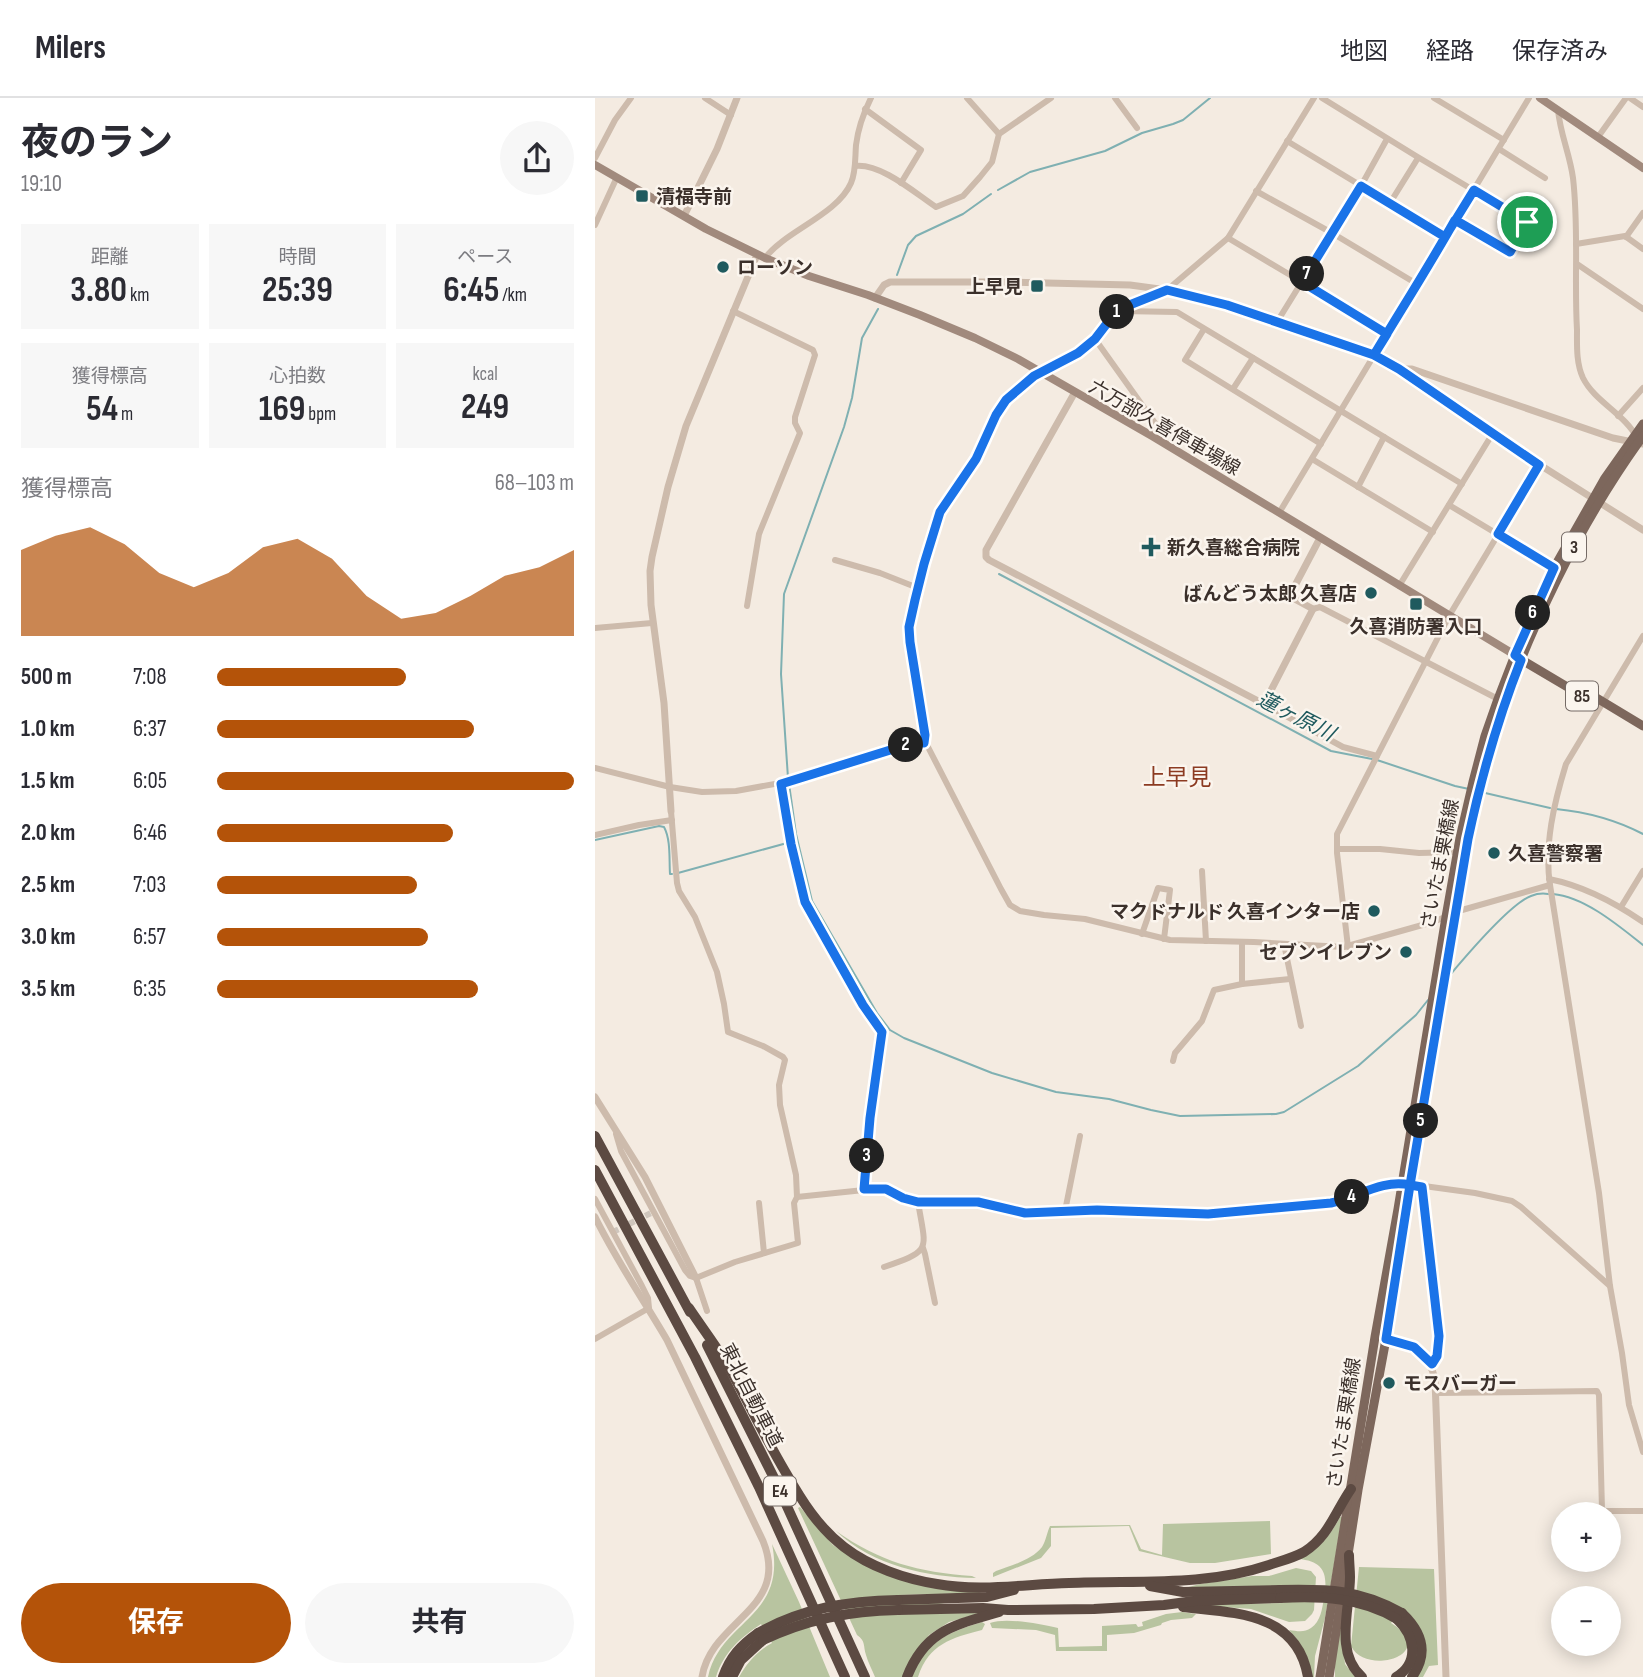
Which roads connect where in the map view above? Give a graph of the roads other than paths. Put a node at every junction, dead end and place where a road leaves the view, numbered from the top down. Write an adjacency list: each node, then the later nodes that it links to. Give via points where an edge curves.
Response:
1 (631, 98): 25 (street)
2 (705, 98): 17 (street)
3 (737, 98): 17 (street)
4 (871, 98): 15 (street)
5 (967, 98): 19 (street)
6 (1051, 98): 19 (street)
7 (1115, 98): 18 (street)
8 (1314, 98): 23 (street)
9 (1322, 98): 21 (street)
10 (1434, 98): 22 (street)
11 (1529, 98): 22 (street)
12 (1540, 98): 16 (main road)
13 (1628, 98): 14 (street); 20 (street)
14 (1643, 107)
15 (865, 110): 28 (street); 32 (street, via 921,150)
16 (1558, 110): 20 (main road); 45 (street, via 1573,177)
17 (731, 115): 38 (street)
18 (1137, 128)
19 (999, 134): 32 (street, via 992,162 963,196 936,207)
20 (1598, 137): 29 (main road)
21 (1387, 139): 26 (street); 33 (street)
22 (1504, 140): 24 (street)
23 (1287, 141): 33 (street); 35 (street)
24 (1499, 149): 31 (street); 34 (street)
25 (595, 158)
26 (1418, 158): 34 (street); 36 (street)
27 (595, 165): 30 (main road, 六万部久喜停車場線)
28 (855, 166): 32 (street, via 864,165); 47 (street, via 844,194)
29 (1643, 168)
30 (617, 177): 38 (main road, 六万部久喜停車場線); 40 (street)
31 (1545, 178)
32 (901, 183)
33 (1361, 186): 36 (street); 41 (street)
34 (1474, 190): 39 (street); 39 (street, via 1527,222 1510,252)
35 (1255, 191): 41 (street); 44 (street)
36 (1389, 203): 42 (street)
37 (1643, 213): 43 (street)
38 (684, 216): 47 (main road, 六万部久喜停車場線)
39 (1455, 220): 42 (street)
40 (595, 225)
41 (1332, 233): 49 (street); 50 (street)
42 (1445, 237): 50 (street)
43 (1626, 237): 45 (street); 46 (street)
44 (1228, 238): 49 (street); 51 (street)
45 (1576, 244): 48 (street)
46 (1643, 248)
47 (761, 257): 52 (main road, 六万部久喜停車場線); 54 (street)
48 (1577, 264): 53 (street); 68 (street, via 1579,363 1587,384)
49 (1302, 282): 56 (street); 58 (street)
50 (1417, 284): 58 (street)
51 (1167, 290): 52 (street, via 1097,284 890,282); 55 (street); 56 (street)
52 (875, 298): 63 (main road, 六万部久喜停車場線, via 975,338)
53 (1643, 309)
54 (733, 311): 90 (street, via 815,355 795,417 800,433 759,534); 93 (street, via 686,426 668,487 650,571)
55 (1119, 311): 57 (street, via 1177,312); 59 (street)
56 (1277, 322): 60 (street)
57 (1204, 329): 61 (street); 65 (street, via 1185,359)
58 (1387, 334): 60 (street)
59 (1095, 339): 63 (street); 71 (street, via 1155,423)
60 (1374, 355): 62 (street); 67 (street)
61 (1253, 358): 65 (street); 67 (street)
62 (1399, 369): 70 (street); 73 (street, via 1412,369 1613,438)
63 (1041, 372): 66 (main road, 六万部久喜停車場線); 89 (street, via 1006,400 976,459 940,512)
64 (1643, 388): 68 (street)
65 (1233, 389): 74 (street)
66 (1075, 392): 71 (main road, 六万部久喜停車場線); 100 (street, via 986,557)
67 (1340, 411): 72 (street); 74 (street)
68 (1618, 416): 73 (street)
69 (1643, 424): 73 (main road, さいたま栗橋線 / 3)
70 (1493, 433): 76 (street); 77 (street)
71 (1152, 436): 81 (main road, 六万部久喜停車場線)
72 (1384, 437): 77 (street); 78 (street)
73 (1638, 440): 79 (main road, さいたま栗橋線 / 3)
74 (1321, 444): 75 (street)
75 (1312, 459): 78 (street); 81 (street)
76 (1539, 465): 79 (street); 84 (street)
77 (1462, 484): 80 (street)
78 (1358, 487): 83 (street)
79 (1596, 500): 82 (street); 87 (main road, さいたま栗橋線 / 3); 96 (main road, さいたま栗橋線 / 3)
80 (1449, 505): 83 (street); 84 (street)
81 (1279, 513): 85 (main road, 六万部久喜停車場線)
82 (1643, 530)
83 (1433, 532): 88 (street)
84 (1498, 534): 87 (street); 92 (street)
85 (1320, 538): 88 (main road, 六万部久喜停車場線); 91 (street, via 1290,593)
86 (835, 560): 89 (street)
87 (1554, 568): 96 (main road, さいたま栗橋線 / 3)
88 (1399, 586): 92 (main road, 六万部久喜停車場線)
89 (918, 588): 102 (street, via 909,627)
90 (747, 606)
91 (1313, 609): 97 (street, via 1320,607); 100 (street)
92 (1449, 616): 96 (main road, 六万部久喜停車場線); 97 (street)
93 (652, 623): 94 (street); 106 (street)
94 (595, 628)
95 (1643, 636): 99 (street)
96 (1518, 657): 98 (main road, さいたま栗橋線 / 3); 99 (main road, 85, via 1586,698); 115 (main road, さいたま栗橋線 / 3, via 1480,785)
97 (1425, 662): 98 (street); 103 (street)
98 (1498, 699): 110 (main road, さいたま栗橋線 / 3)
99 (1603, 702): 101 (main road, 85); 113 (street, via 1560,782 1547,849)
100 (1264, 704): 103 (street, via 1343,747)
101 (1643, 726)
102 (924, 743): 105 (street); 117 (street, via 1010,905 1020,911 1085,919)
103 (1377, 756): 109 (street, via 1337,834)
104 (595, 768): 106 (street)
105 (786, 783): 106 (street, via 702,792); 133 (street, via 791,844 805,902 882,1032)
106 (670, 786): 107 (street)
107 (672, 815): 108 (street); 134 (street, via 679,891 717,972 727,1031 785,1060 780,1105)
108 (595, 835)
109 (1337, 849): 110 (street); 122 (street)
110 (1458, 852): 115 (main road, さいたま栗橋線 / 3)
111 (1202, 871): 119 (street)
112 (1643, 871): 114 (street)
113 (1550, 882): 114 (street, via 1568,883); 115 (street); 144 (street)
114 (1621, 906): 116 (street)
115 (1451, 915): 122 (street); 131 (main road, さいたま栗橋線 / 3)
116 (1643, 922)
117 (1142, 934): 118 (street); 118 (street, via 1158,888 1170,890)
118 (1164, 939): 119 (street)
119 (1206, 942): 120 (street)
120 (1242, 942): 121 (street); 124 (street)
121 (1284, 944): 122 (street); 123 (street)
122 (1348, 947)
123 (1290, 979): 124 (street); 125 (street)
124 (1242, 984): 126 (street, via 1214,990 1202,1021)
125 (1301, 1026)
126 (1173, 1061)
127 (595, 1097): 143 (street, via 645,1177)
128 (595, 1136): 147 (highway, 東北自動車道 / E4)
129 (1080, 1136): 138 (street)
130 (595, 1170): 156 (highway, 東北自動車道 / E4)
131 (1406, 1184): 132 (street); 138 (street, via 1388,1184 1342,1201 1298,1207 1208,1214); 149 (main road, さいたま栗橋線 / 3); 151 (main road, さいたま栗橋線 / 3)
132 (1422, 1187): 144 (street, via 1512,1201); 152 (street, via 1439,1336)
133 (864, 1189): 134 (street); 136 (street, via 886,1189)
134 (797, 1197): 141 (street, via 798,1243)
135 (595, 1199): 146 (street, via 648,1298)
136 (918, 1202): 138 (street, via 978,1202 1025,1213); 140 (street)
137 (759, 1203): 141 (street)
138 (1065, 1211)
139 (595, 1217): 146 (street)
140 (923, 1248): 142 (street); 145 (street)
141 (764, 1253): 143 (street)
142 (884, 1267)
143 (696, 1278): 148 (street)
144 (1610, 1286): 154 (street, via 1629,1405)
145 (936, 1303)
146 (649, 1308): 150 (street); 168 (street, via 769,1558 760,1598 718,1643)
147 (688, 1308): 161 (highway, via 724,1360 802,1500 818,1524 843,1546 877,1566 937,1585); 173 (highway, 東北自動車道 / E4, via 774,1478)
148 (707, 1311)
149 (1375, 1337): 151 (street); 157 (main road, さいたま栗橋線 / 3)
150 (595, 1339)
151 (1386, 1339): 152 (street, via 1414,1347); 159 (main road, さいたま栗橋線 / 3)
152 (1432, 1364): 153 (street)
153 (1437, 1393): 158 (street, via 1597,1391 1602,1510); 181 (street)
154 (1640, 1435): 155 (street)
155 (1643, 1452)
156 (759, 1487): 171 (highway, via 770,1525); 172 (highway, 東北自動車道 / E4)
157 (1351, 1489): 160 (highway, via 1325,1532 1292,1558 1222,1577); 176 (main road, さいたま栗橋線 / 3)
158 (1643, 1511)
159 (1349, 1555): 177 (main road, さいたま栗橋線 / 3); 178 (highway, via 1346,1649)
160 (1131, 1583): 161 (highway); 162 (highway, via 1183,1592)
161 (1030, 1586): 163 (highway, via 987,1597)
162 (1280, 1594): 164 (highway); 166 (highway, bridge, via 1352,1601)
163 (898, 1605): 165 (highway); 167 (highway, bridge, via 847,1603 801,1613 780,1620)
164 (1164, 1605): 165 (highway); 175 (highway, via 1219,1610 1273,1625 1294,1642)
165 (1008, 1610): 174 (highway, via 940,1633 916,1657)
166 (1399, 1616): 179 (highway, via 1413,1650 1408,1667); 180 (highway, via 1414,1625 1419,1636 1421,1660)
167 (760, 1636): 169 (highway, via 740,1647); 170 (highway)
168 (702, 1677)
169 (723, 1677)
170 (733, 1677)
171 (836, 1677)
172 (845, 1677)
173 (865, 1677)
174 (907, 1677)
175 (1308, 1677)
176 (1319, 1677)
177 (1329, 1677)
178 (1362, 1677)
179 (1396, 1677)
180 (1412, 1677)
181 (1446, 1677)

